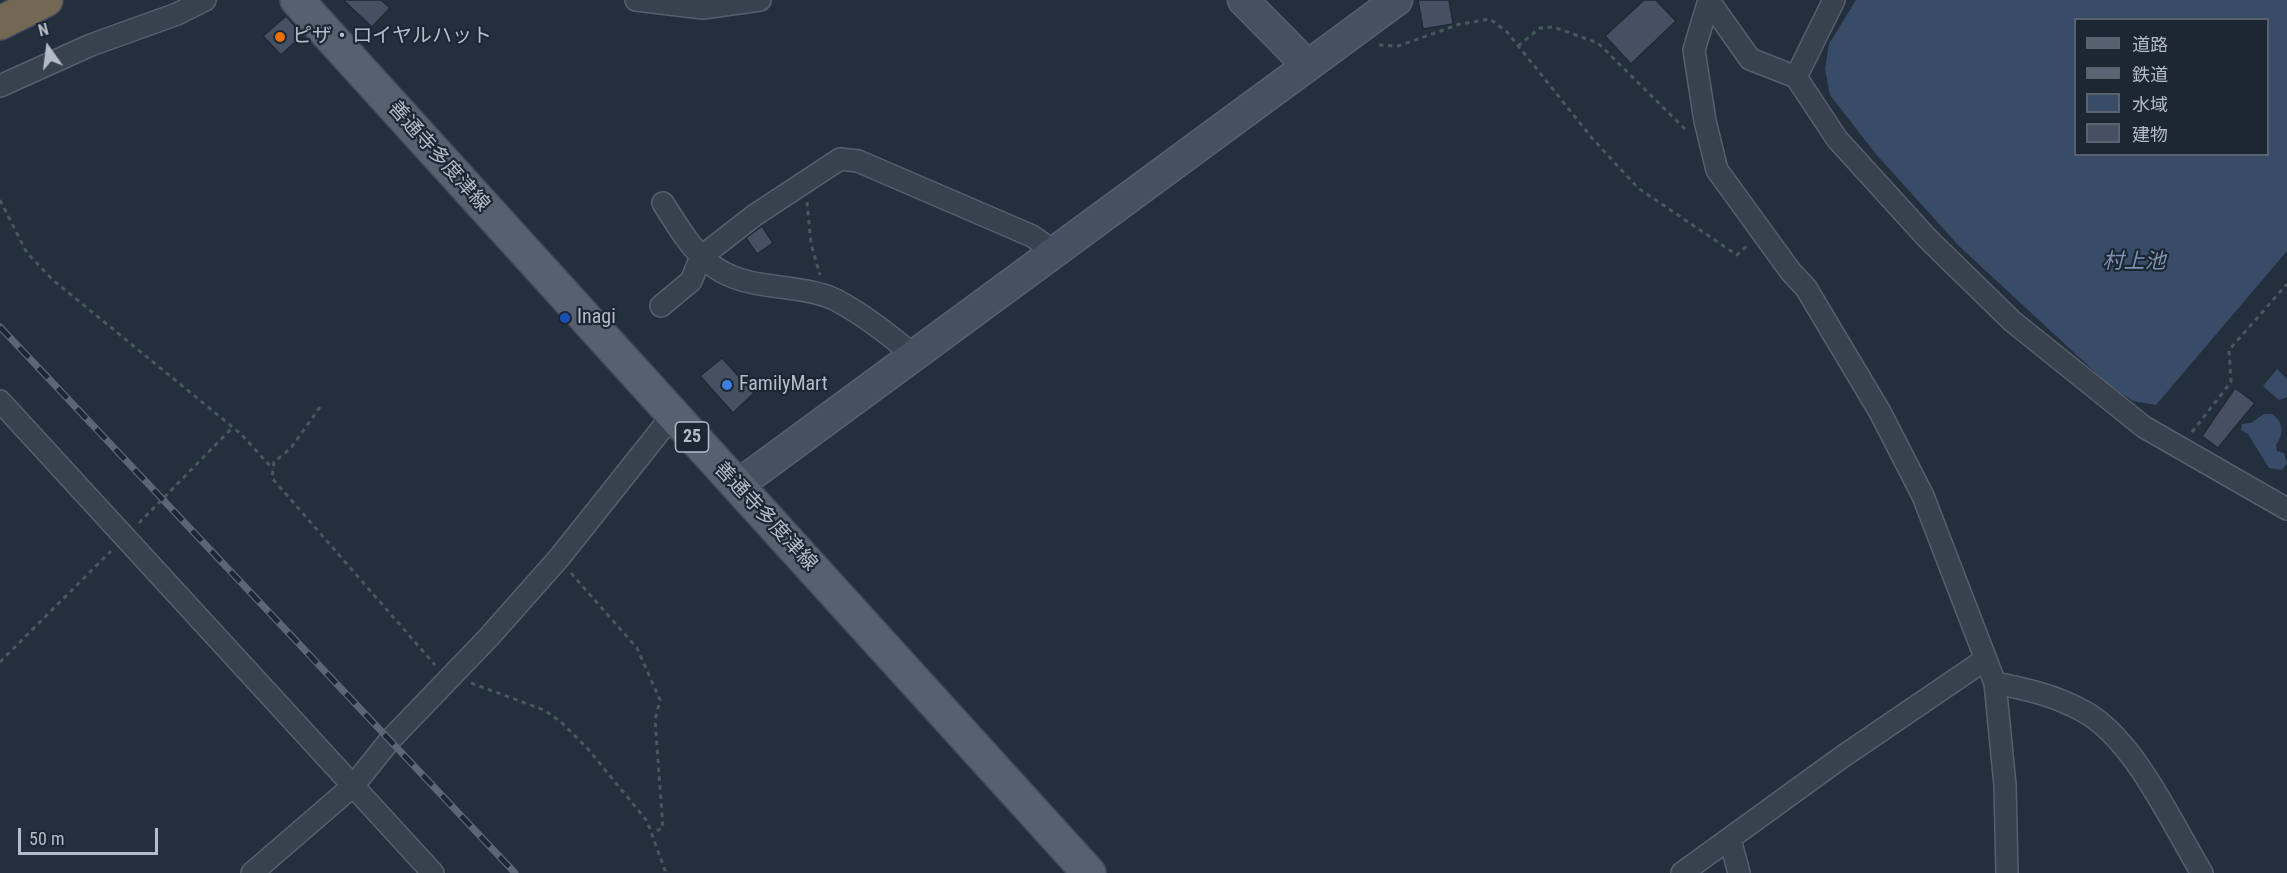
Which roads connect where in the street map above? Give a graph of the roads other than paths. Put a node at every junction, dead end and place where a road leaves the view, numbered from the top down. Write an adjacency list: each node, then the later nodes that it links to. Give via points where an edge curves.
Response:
1 (46, 0): 10 (highway)
2 (205, 0): 13 (street)
3 (297, 0): 20 (main road, 善通寺多度津線 / 25)
4 (636, 0): 5 (street, via 703,8)
5 (760, 0)
6 (1243, 0): 11 (street)
7 (1397, 0): 11 (street)
8 (1709, 0): 12 (street, via 1750,58); 23 (street, via 1694,50 1717,170 1806,288 1880,412 1923,496)
9 (1834, 0): 12 (street)
10 (0, 23)
11 (1307, 65): 15 (street)
12 (1796, 77): 22 (street, via 1837,138 1928,239 2012,321 2144,427)
13 (0, 86)
14 (663, 203): 16 (street)
15 (1054, 252): 16 (street, via 1032,236 858,161 840,159 755,215); 18 (street)
16 (701, 257): 17 (street, via 692,281); 18 (street, via 716,271 738,280 831,298 883,330)
17 (661, 306)
18 (914, 356): 21 (street)
19 (0, 401): 25 (street)
20 (674, 418): 21 (main road, 善通寺多度津線 / 25); 25 (street, via 559,558 390,740)
21 (738, 485): 29 (main road, 善通寺多度津線 / 25)
22 (2287, 509)
23 (1986, 659): 24 (street); 26 (street)
24 (1995, 683): 32 (street, via 2006,785); 33 (street, via 2040,692 2084,711 2111,733 2142,771)
25 (354, 785): 27 (street); 28 (street)
26 (1730, 839): 30 (street); 31 (street)
27 (252, 873)
28 (433, 873)
29 (1089, 873)
30 (1682, 873)
31 (1739, 873)
32 (2007, 873)
33 (2202, 873)

